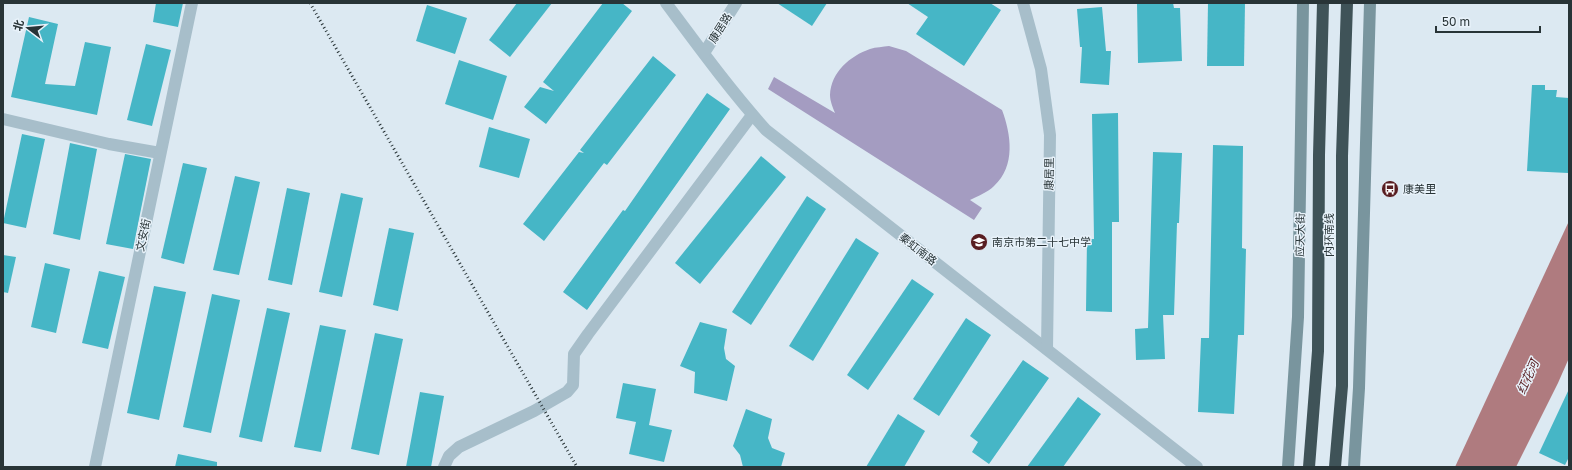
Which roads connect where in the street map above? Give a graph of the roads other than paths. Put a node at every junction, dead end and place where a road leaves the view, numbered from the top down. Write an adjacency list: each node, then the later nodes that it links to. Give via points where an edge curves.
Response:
1 (192, 3): 12 (street, 文安街)
2 (666, 3): 9 (street, 秦虹南路)
3 (736, 3): 9 (street, 康居路)
4 (1023, 3): 13 (street, 康居里, via 1041,69 1050,135)
5 (1303, 3): 17 (main road, 应天大街, via 1298,317)
6 (1324, 3): 18 (highway, 内环南线, via 1319,155 1318,351)
7 (1347, 3): 19 (highway, 内环南线, via 1342,156 1342,386)
8 (1370, 3): 20 (main road, via 1360,380)
9 (704, 54): 10 (street, 秦虹南路)
10 (752, 115): 13 (street, 秦虹南路, via 766,130); 15 (street, via 574,354 573,385 567,392 542,407 459,447 449,456)
11 (3, 119): 12 (street)
12 (160, 154): 14 (street, 文安街)
13 (1047, 349): 16 (street, 秦虹南路)
14 (95, 467)
15 (444, 467)
16 (1197, 467)
17 (1288, 467)
18 (1309, 467)
19 (1335, 467)
20 (1354, 467)

